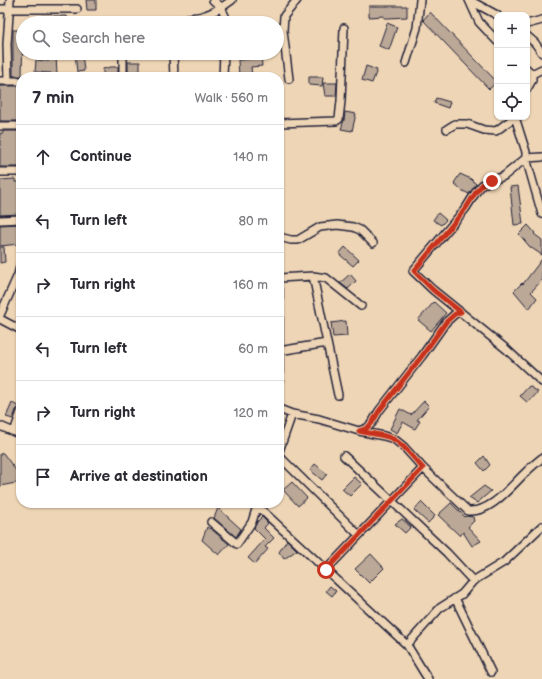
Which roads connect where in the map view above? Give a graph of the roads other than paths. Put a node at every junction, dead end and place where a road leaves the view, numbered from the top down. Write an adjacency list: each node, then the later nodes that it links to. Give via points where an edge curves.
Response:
1 (10, 0): 9 (street)
2 (213, 0): 7 (street)
3 (232, 0): 7 (street)
4 (297, 0): 14 (street)
5 (420, 0): 26 (street, via 418,28)
6 (469, 0): 11 (street); 18 (street, via 479,22)
7 (221, 7): 12 (street); 13 (street)
8 (0, 9): 9 (street)
9 (10, 9): 10 (street); 21 (street)
10 (77, 10)
11 (494, 13)
12 (204, 16)
13 (225, 16)
14 (284, 16)
15 (542, 20): 16 (street)
16 (530, 23)
17 (344, 28): 39 (street, via 339,119)
18 (494, 38)
19 (284, 39): 32 (street)
20 (530, 39): 22 (street)
21 (4, 44): 34 (street)
22 (542, 54)
23 (123, 60): 29 (street)
24 (173, 60): 30 (street)
25 (224, 60): 31 (street)
26 (406, 63)
27 (542, 69): 28 (street)
28 (530, 71): 36 (street)
29 (123, 72)
30 (174, 72)
31 (223, 72)
32 (289, 79)
33 (0, 81): 34 (street)
34 (8, 81): 35 (street)
35 (16, 81)
36 (530, 84)
37 (511, 120): 42 (street, via 496,131 467,124 455,124)
38 (516, 120): 44 (street)
39 (284, 123)
40 (0, 126): 41 (street)
41 (16, 126)
42 (447, 129)
43 (542, 157): 44 (street)
44 (526, 158): 47 (street); 56 (street, via 504,176 483,184 414,271)
45 (0, 172): 46 (street)
46 (16, 172)
47 (542, 214)
48 (16, 219): 49 (street)
49 (0, 220)
50 (284, 238): 51 (street, via 298,240 320,227 337,225 360,230)
51 (373, 243)
52 (313, 276): 53 (street); 55 (street, via 326,278); 60 (street)
53 (284, 278)
54 (16, 279): 57 (street)
55 (361, 306)
56 (461, 312): 62 (street); 67 (street, via 446,322 372,423)
57 (0, 315)
58 (0, 319): 59 (street)
59 (16, 327)
60 (328, 343): 61 (street); 63 (street)
61 (284, 350)
62 (542, 382)
63 (338, 395)
64 (284, 411): 65 (street)
65 (292, 414): 67 (street); 69 (street)
66 (0, 426): 68 (street)
67 (359, 431): 73 (street, via 394,439)
68 (16, 433)
69 (284, 437)
70 (344, 456): 74 (street)
71 (542, 458): 73 (street, via 502,497 472,512)
72 (284, 461): 79 (street)
73 (423, 468): 74 (street)
74 (391, 501): 79 (street); 81 (street)
75 (256, 508): 77 (street, via 252,522 237,544)
76 (261, 508): 80 (street)
77 (211, 522)
78 (542, 526): 81 (street, via 504,562)
79 (359, 535): 80 (street)
80 (326, 570): 83 (street)
81 (474, 581): 82 (street)
82 (455, 598): 83 (street, via 440,608); 84 (street)
83 (407, 645): 85 (street)
84 (491, 672)
85 (428, 679)

